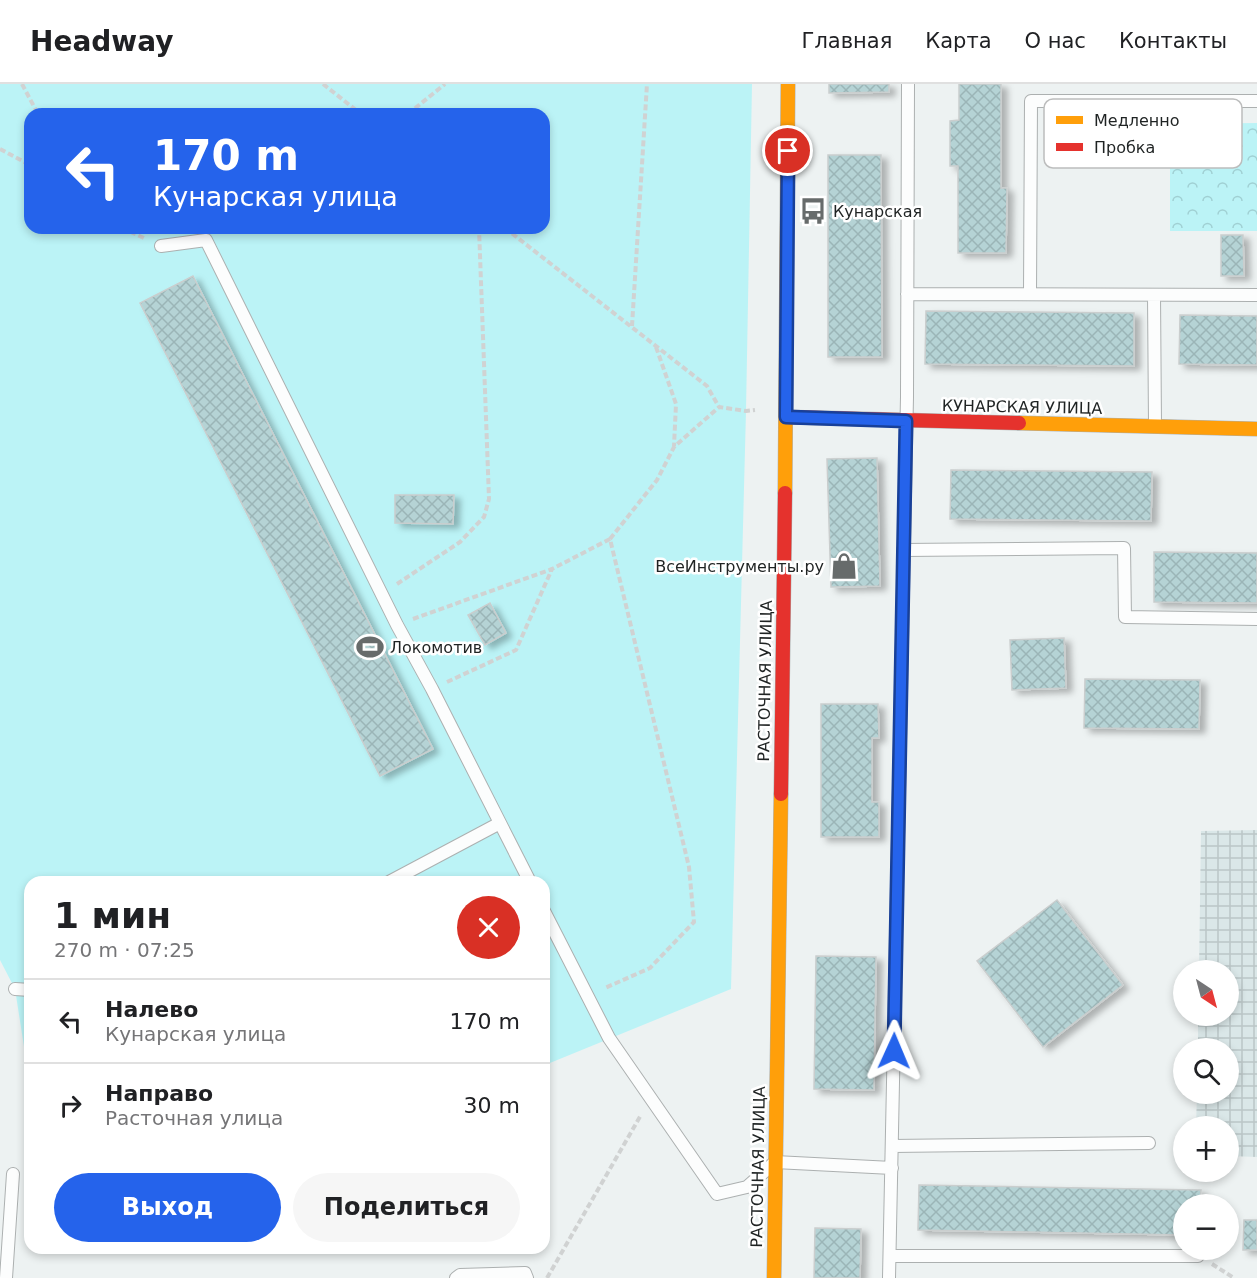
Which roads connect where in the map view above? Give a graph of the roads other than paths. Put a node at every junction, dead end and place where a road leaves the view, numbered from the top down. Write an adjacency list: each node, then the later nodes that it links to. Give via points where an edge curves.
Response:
1 (788, 84): 9 (main road, РАСТОЧНАЯ УЛИЦА)
2 (908, 84): 5 (lane)
3 (1044, 101): 6 (lane, via 1030,101)
4 (161, 246): 15 (lane, via 206,240)
5 (907, 294): 6 (lane); 10 (lane)
6 (1030, 294): 7 (lane)
7 (1154, 295): 8 (lane); 11 (lane)
8 (1257, 295)
9 (786, 417): 10 (main road, КУНАРСКАЯ УЛИЦА); 23 (main road, РАСТОЧНАЯ УЛИЦА)
10 (906, 421): 11 (main road, КУНАРСКАЯ УЛИЦА); 13 (lane)
11 (1155, 427): 12 (main road, КУНАРСКАЯ УЛИЦА)
12 (1257, 429)
13 (903, 550): 14 (lane, via 1124,548 1125,617); 22 (lane)
14 (1257, 619)
15 (500, 823): 16 (lane); 17 (lane)
16 (400, 876)
17 (527, 876)
18 (550, 923): 23 (lane, via 609,1038 717,1194 747,1187)
19 (15, 989): 20 (lane)
20 (24, 990)
21 (1149, 1143): 22 (lane)
22 (892, 1146): 24 (lane)
23 (775, 1162): 24 (lane); 31 (main road, РАСТОЧНАЯ УЛИЦА)
24 (892, 1168): 26 (lane)
25 (13, 1174): 28 (lane)
26 (890, 1256): 27 (lane); 32 (lane)
27 (1173, 1256)
28 (6, 1278)
29 (456, 1278): 30 (lane, via 525,1273)
30 (527, 1278)
31 (774, 1278)
32 (890, 1278)

